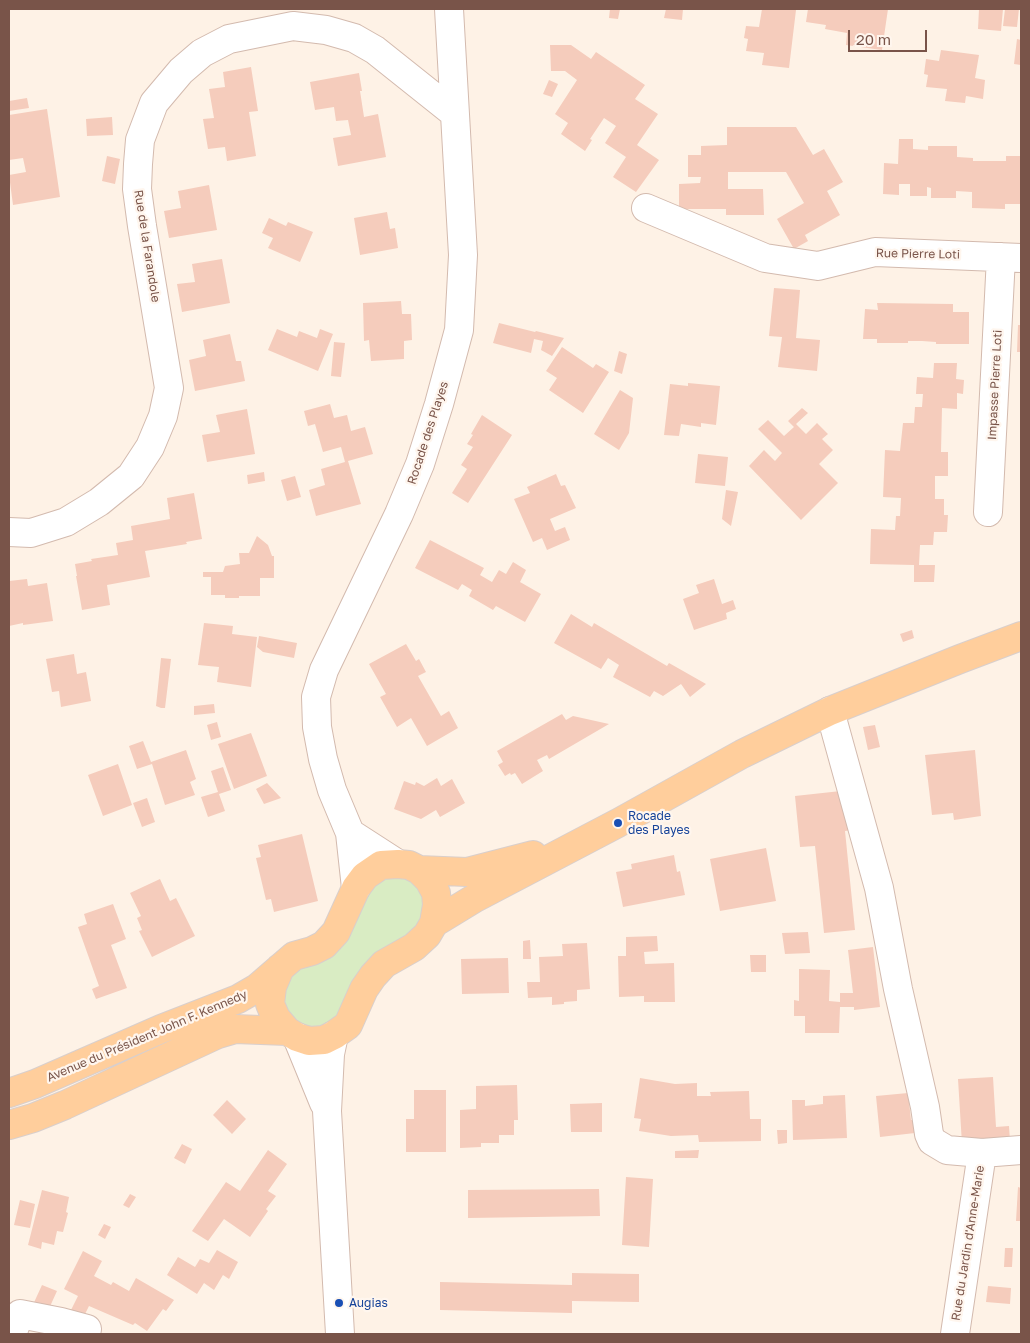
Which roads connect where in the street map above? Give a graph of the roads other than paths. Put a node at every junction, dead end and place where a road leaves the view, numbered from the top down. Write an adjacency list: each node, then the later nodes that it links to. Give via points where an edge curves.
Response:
1 (449, 9): 2 (street, Rocade des Playes)
2 (454, 113): 6 (street, Rue de la Farandole, via 375,50 354,38 326,30 293,26 229,39 202,53 181,71 154,103 140,140 138,164 137,189 142,226 169,388 163,416 150,447 132,476 99,502 57,525 31,533); 9 (street, Rocade des Playes, via 463,255 459,330 420,464 324,670 316,697 323,759)
3 (646, 208): 4 (street, Rue Pierre Loti, via 766,258 818,266 874,252)
4 (1011, 258): 5 (street, Impasse Pierre Loti)
5 (988, 512)
6 (9, 532)
7 (1021, 636): 8 (main road)
8 (830, 711): 10 (main road, via 742,754); 21 (street, via 878,888 929,1134 932,1141 948,1150)
9 (350, 833): 11 (street); 12 (street, Rocade des Playes)
10 (583, 841): 11 (main road, via 467,872); 13 (main road)
11 (408, 867): 12 (main road, Avenue du Président John F. Kennedy, via 381,865 365,876); 13 (main road, via 429,880 436,893)
12 (356, 888): 14 (main road, Avenue du Président John F. Kennedy, via 336,932 324,945 294,956)
13 (434, 923): 16 (main road, via 414,947 384,964 364,990 348,1025)
14 (280, 968): 15 (main road, via 272,987 270,1004 276,1018); 17 (main road, Avenue du Président John F. Kennedy, via 238,999)
15 (292, 1034): 16 (main road, Avenue du Président John F. Kennedy, via 309,1041); 18 (street); 19 (main road, Avenue du Président John F. Kennedy, via 235,1029 218,1034 64,1105)
16 (334, 1036): 18 (street, via 330,1054)
17 (9, 1093)
18 (328, 1111): 24 (street)
19 (9, 1125)
20 (1021, 1150): 21 (street)
21 (982, 1152): 25 (street, Rue du Jardin d'Anne-Marie)
22 (12, 1334): 23 (street, via 20,1314 87,1329)
23 (84, 1334)
24 (340, 1334)
25 (954, 1334)

